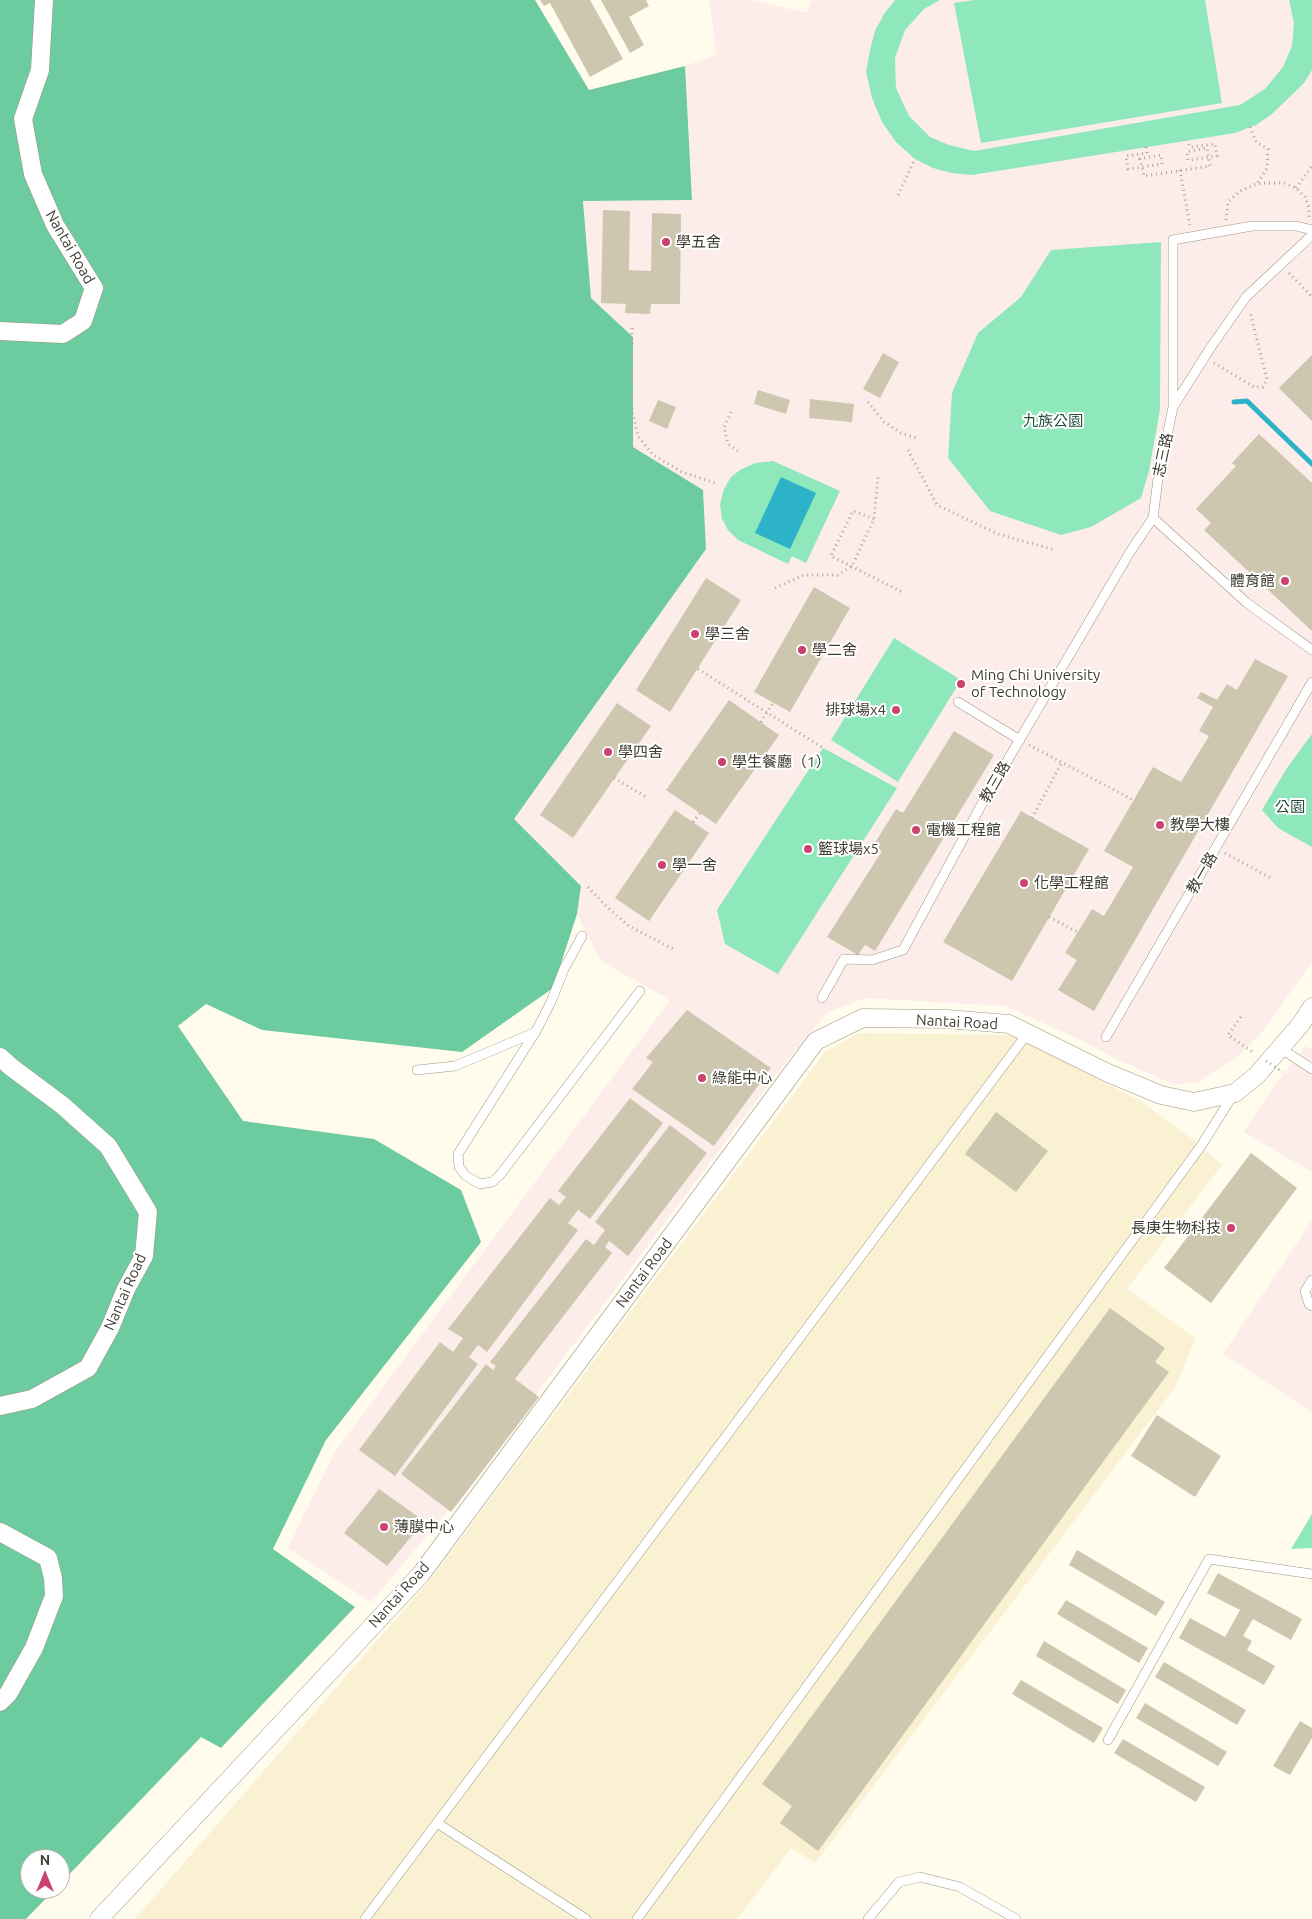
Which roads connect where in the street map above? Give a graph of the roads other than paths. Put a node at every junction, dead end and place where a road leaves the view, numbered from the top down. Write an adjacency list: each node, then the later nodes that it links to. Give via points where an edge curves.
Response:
1 (44, 0): 3 (street, Nantai Road, via 40,70 23,119 33,174 55,225 94,288 83,321 63,334)
2 (1311, 232): 4 (lane, 志三路, via 1246,297); 4 (lane, via 1296,226 1252,226 1173,240)
3 (0, 331)
4 (1174, 407): 5 (lane, 志三路)
5 (1153, 518): 6 (lane, via 1248,603); 9 (lane, 教三路)
6 (1312, 650)
7 (1312, 682): 17 (lane, 教一路)
8 (958, 702): 9 (lane)
9 (1020, 740): 12 (lane, 教三路, via 903,950 872,960 844,959)
10 (582, 936): 15 (lane)
11 (640, 991): 15 (lane, via 500,1175 492,1182 480,1184 466,1176 459,1166 458,1154)
12 (822, 998)
13 (1312, 1007): 14 (street, Nantai Road)
14 (1306, 1026): 18 (street, Nantai Road)
15 (536, 1032): 21 (lane, via 455,1066)
16 (1027, 1034): 22 (street, Nantai Road, via 1161,1095 1194,1102); 30 (lane); 31 (street, Nantai Road, via 1009,1024 863,1018 816,1041 421,1574)
17 (1106, 1037)
18 (1280, 1048): 20 (lane); 22 (street, Nantai Road, via 1257,1075)
19 (0, 1057): 25 (street, Nantai Road, via 108,1146 148,1212 144,1256 88,1368 32,1399)
20 (1312, 1068)
21 (417, 1070)
22 (1235, 1093): 34 (lane, via 1195,1154)
23 (1312, 1280): 24 (lane, via 1305,1291)
24 (1312, 1306)
25 (0, 1406)
26 (0, 1532): 28 (street, via 48,1558 54,1596 34,1648 8,1694)
27 (1312, 1574): 29 (lane, via 1209,1560)
28 (0, 1702)
29 (1108, 1740)
30 (437, 1823): 32 (lane); 33 (lane)
31 (99, 1919)
32 (365, 1919)
33 (586, 1919)
34 (637, 1919)
35 (868, 1919): 36 (lane, via 899,1882 920,1876 960,1888)
36 (1016, 1919)

